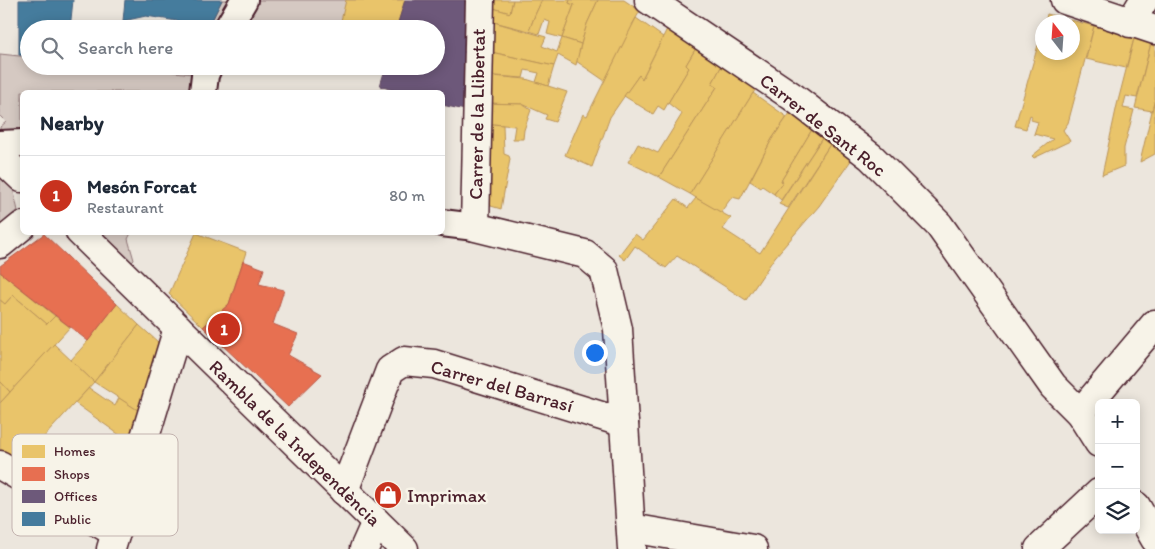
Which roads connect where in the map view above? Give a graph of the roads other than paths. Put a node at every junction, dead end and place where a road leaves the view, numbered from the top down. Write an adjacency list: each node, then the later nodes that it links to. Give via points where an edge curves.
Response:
1 (244, 0): 6 (street)
2 (480, 0): 12 (street, Carrer de la Llibertat)
3 (649, 0): 18 (street, Carrer de Sant Roc, via 793,97 871,157 939,224 1053,386)
4 (1065, 0): 5 (street)
5 (1143, 18)
6 (232, 20)
7 (20, 143): 8 (street)
8 (0, 144)
9 (0, 157): 10 (street)
10 (20, 176)
11 (445, 223): 12 (street)
12 (474, 227): 19 (street, via 585,254 604,270 618,329)
13 (20, 228): 15 (street)
14 (83, 235): 17 (street, Rambla de la Independència)
15 (0, 244)
16 (1155, 324): 18 (street)
17 (178, 328): 20 (street); 24 (street, Rambla de la Independència)
18 (1080, 413): 21 (street, Carrer de Sant Roc)
19 (624, 423): 24 (street, Carrer del Barrasí, via 434,364 404,361 390,370); 28 (street)
20 (146, 434)
21 (1095, 437)
22 (0, 465): 23 (street)
23 (12, 473)
24 (344, 491): 27 (street, Rambla de la Independència)
25 (1095, 497): 33 (street)
26 (1140, 513): 29 (street)
27 (376, 522): 30 (street); 31 (street, Rambla de la Independència)
28 (631, 539): 32 (street)
29 (1155, 539)
30 (364, 549)
31 (404, 549)
32 (754, 549)
33 (1039, 549)

